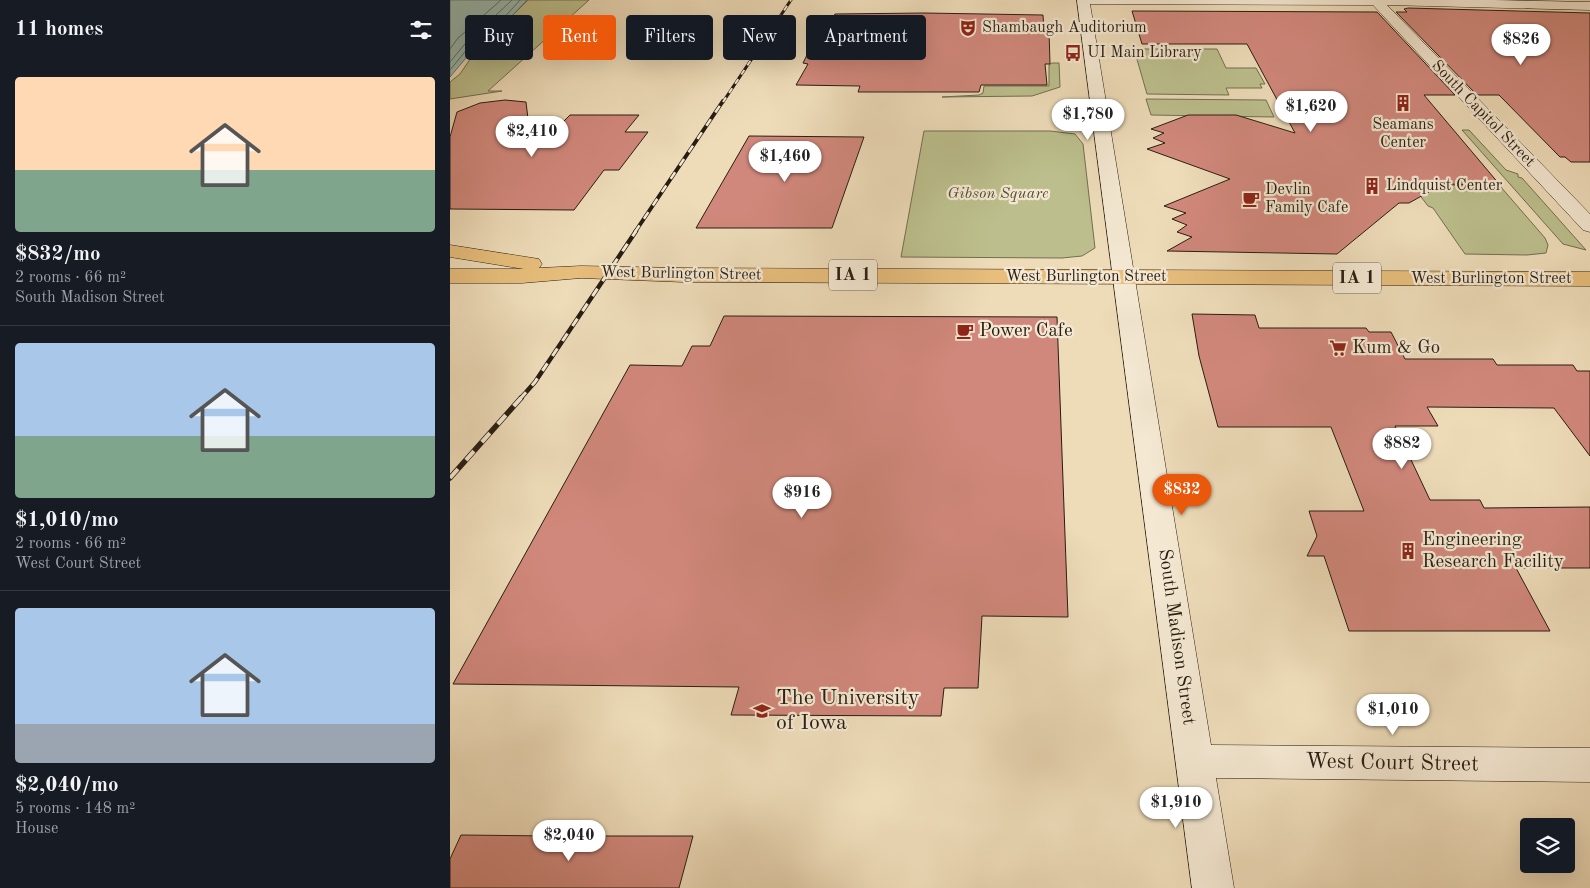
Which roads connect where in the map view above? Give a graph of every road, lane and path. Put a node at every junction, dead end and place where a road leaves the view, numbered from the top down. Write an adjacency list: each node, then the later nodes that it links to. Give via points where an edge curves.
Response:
1 (1083, 0): 2 (street); 8 (street, South Madison Street)
2 (1376, 1): 3 (street); 4 (street, South Capitol Street)
3 (1590, 6)
4 (1590, 226)
5 (450, 251): 6 (main road, West Burlington Street / IA 1)
6 (581, 272): 7 (main road, West Burlington Street / IA 1); 8 (main road, West Burlington Street / IA 1)
7 (450, 276)
8 (1124, 277): 9 (main road, West Burlington Street / IA 1); 10 (street, South Madison Street)
9 (1590, 279)
10 (1195, 761): 11 (street, West Court Street); 12 (street, South Madison Street)
11 (1590, 765)
12 (1213, 888)

